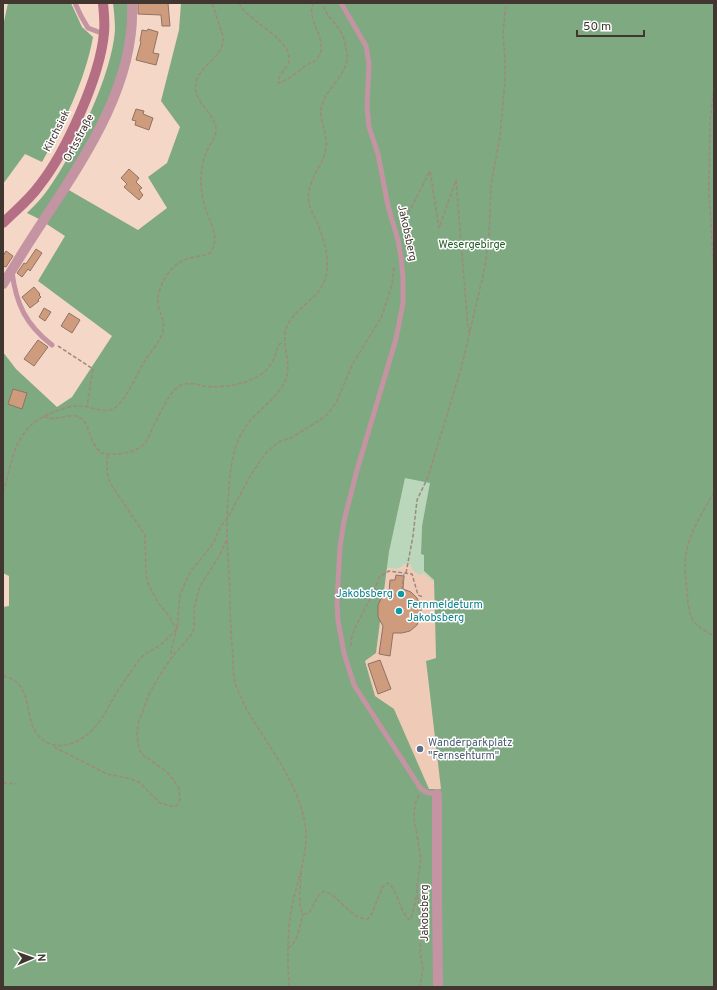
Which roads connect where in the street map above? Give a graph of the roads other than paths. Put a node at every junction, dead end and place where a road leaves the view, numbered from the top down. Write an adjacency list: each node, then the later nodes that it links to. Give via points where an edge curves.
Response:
1 (75, 3): 5 (lane, via 88,28)
2 (103, 3): 5 (main road, Kirchsiek)
3 (132, 3): 7 (street, Ortsstraße, via 132,35 118,86 90,146 70,181)
4 (341, 3): 10 (lane, Jakobsberg, via 366,46 369,64 367,106 370,127 398,240 402,264 403,304 396,339 344,521 340,547 338,621 344,653 360,696 422,789)
5 (104, 34): 6 (main road, Kirchsiek, via 98,66 66,143 40,186)
6 (3, 223)
7 (12, 271): 8 (street, Ortsstraße); 9 (lane, via 16,294 29,324)
8 (3, 284)
9 (52, 345)
10 (437, 794): 11 (street, Jakobsberg)
11 (438, 987)

